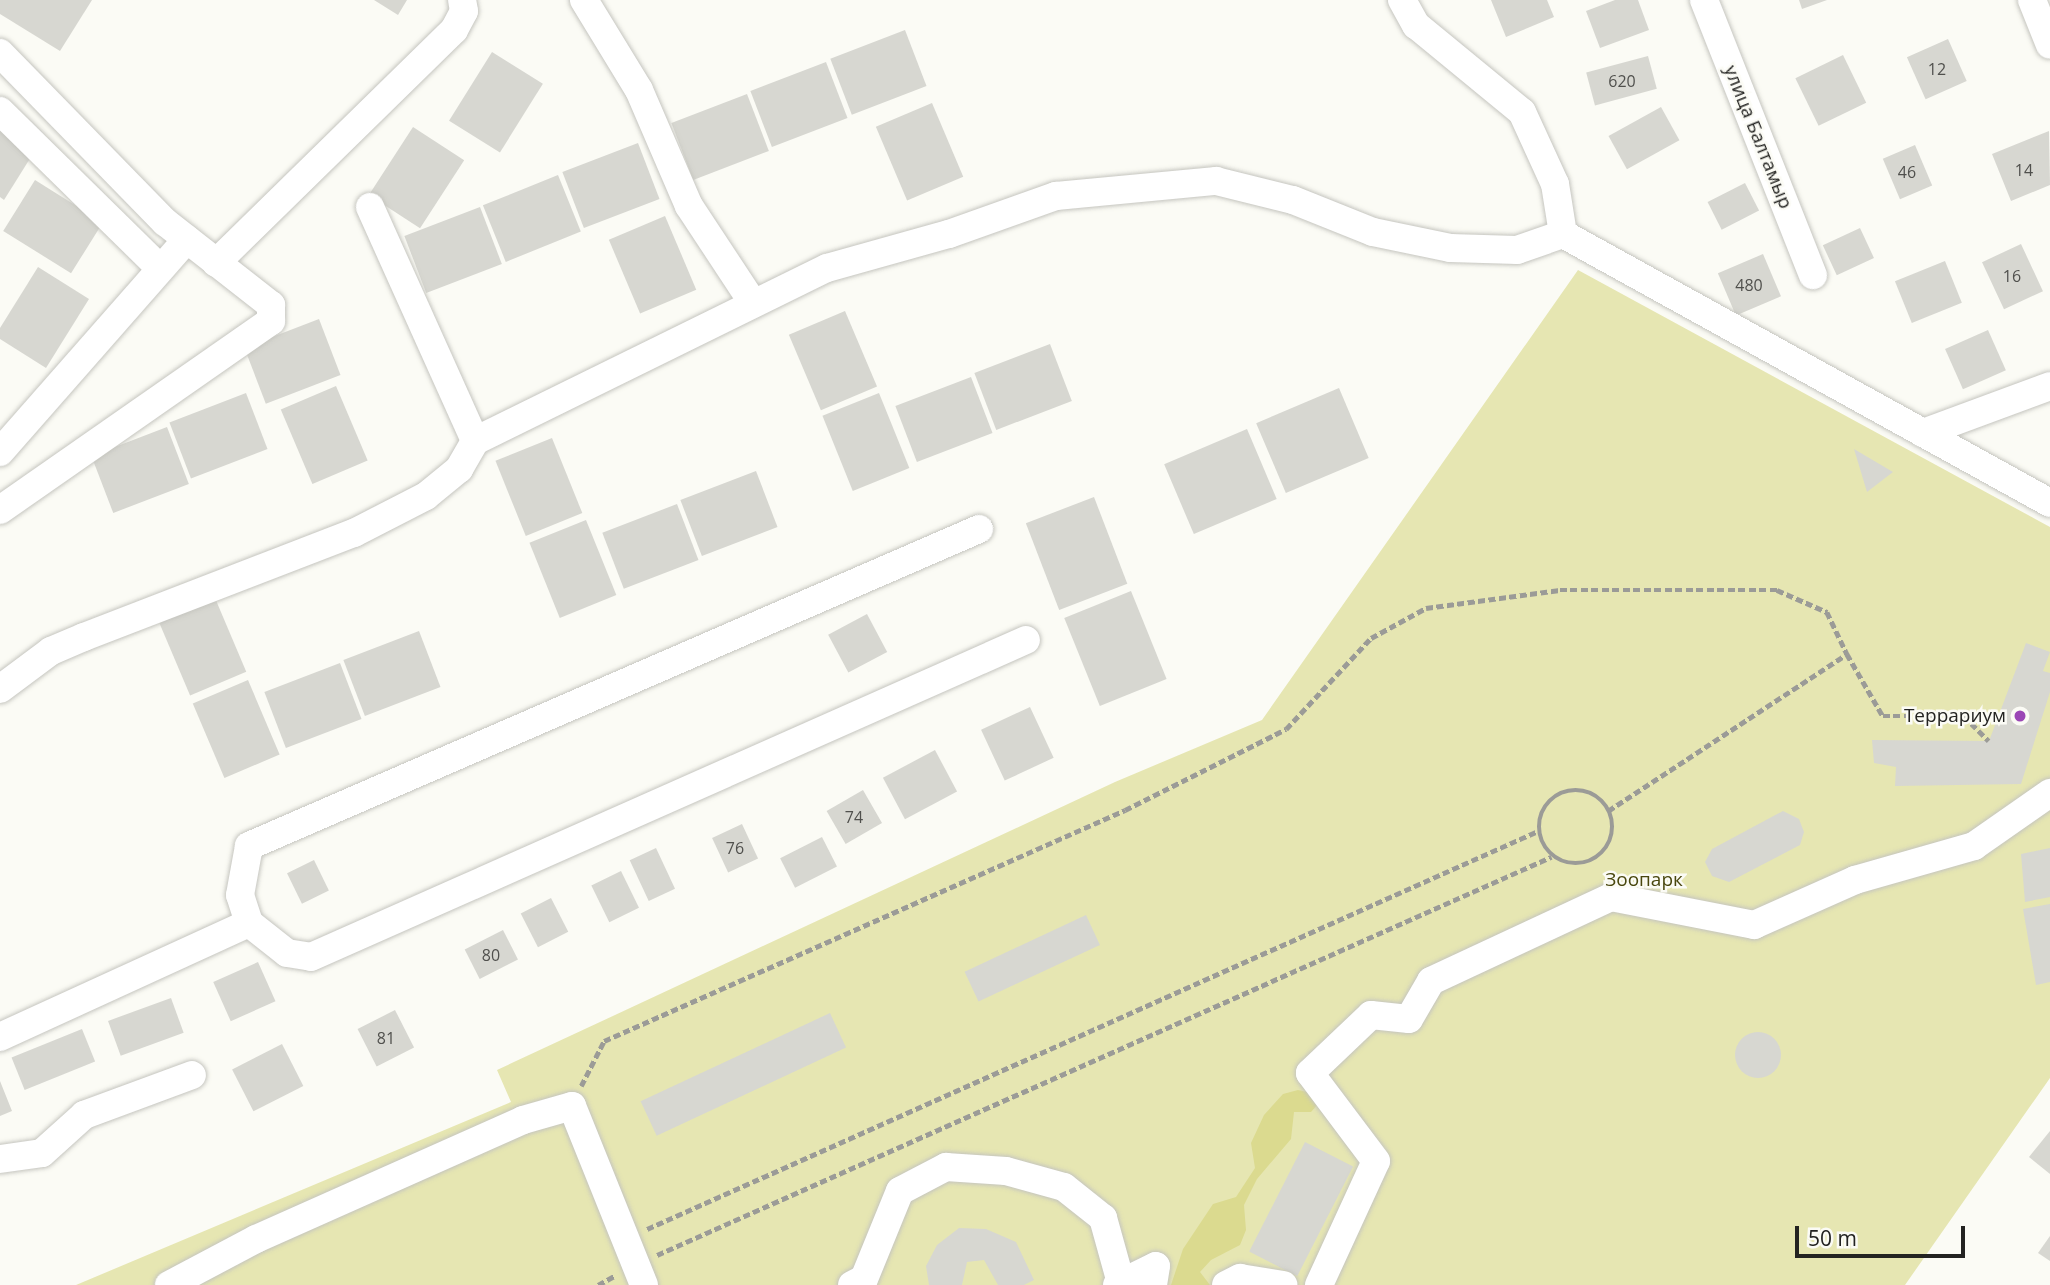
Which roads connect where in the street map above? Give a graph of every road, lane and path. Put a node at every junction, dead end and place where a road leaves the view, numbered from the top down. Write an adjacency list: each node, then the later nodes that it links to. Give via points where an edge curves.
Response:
1 (462, 0): 12 (street, via 464,11 454,30)
2 (584, 0): 15 (street, via 639,90 689,206)
3 (1402, 0): 10 (street, via 1416,25 1522,112 1555,184)
4 (1704, 0): 14 (street, улица Балтамыр)
5 (2032, 0): 6 (street)
6 (2050, 45)
7 (0, 54): 11 (street)
8 (0, 111): 13 (street)
9 (370, 207): 18 (street)
10 (1563, 234): 15 (street, via 1517,250 1450,248 1373,232 1293,200 1216,181 1056,196 949,234 827,268); 17 (street)
11 (187, 239): 12 (street); 13 (street)
12 (216, 263): 21 (street, via 271,305 271,320)
13 (159, 267): 19 (street)
14 (1813, 275)
15 (753, 303): 18 (street)
16 (2050, 386): 17 (street)
17 (1923, 433): 20 (street)
18 (475, 441): 25 (street, via 458,469 426,496 354,533 51,651)
19 (0, 452)
20 (2050, 503)
21 (0, 510)
22 (979, 529): 31 (street, via 249,845 240,894)
23 (1026, 640): 31 (street, via 310,957 287,953)
24 (1847, 654): 26 (path, via 1883,716 1964,716); 28 (path); 34 (path, via 1827,612 1777,590 1560,590 1426,608 1371,638 1286,729 1125,810 604,1041)
25 (0, 688)
26 (1989, 741)
27 (2050, 793): 44 (street, via 1974,846 1855,880 1754,925 1611,897 1431,981 1409,1019 1371,1015 1310,1073 1376,1161)
28 (1608, 811): 29 (path, via 1601,797 1573,788 1546,802); 30 (path, via 1615,824 1606,852 1579,866)
29 (1538, 831): 30 (path); 36 (path)
30 (1551, 857): 36 (path)
31 (249, 923): 32 (street)
32 (0, 1037)
33 (192, 1075): 35 (street, via 84,1115 41,1153)
34 (572, 1106): 36 (street); 38 (street, via 523,1121 281,1227)
35 (0, 1159)
36 (635, 1263): 39 (path)
37 (1119, 1284): 40 (street, via 1103,1218 1064,1187 1006,1171 946,1167 900,1191 864,1279); 41 (street, via 1156,1266)
38 (169, 1285)
39 (598, 1285)
40 (852, 1285)
41 (1153, 1285)
42 (1226, 1285): 43 (street, via 1240,1278)
43 (1283, 1285)
44 (1319, 1285)

